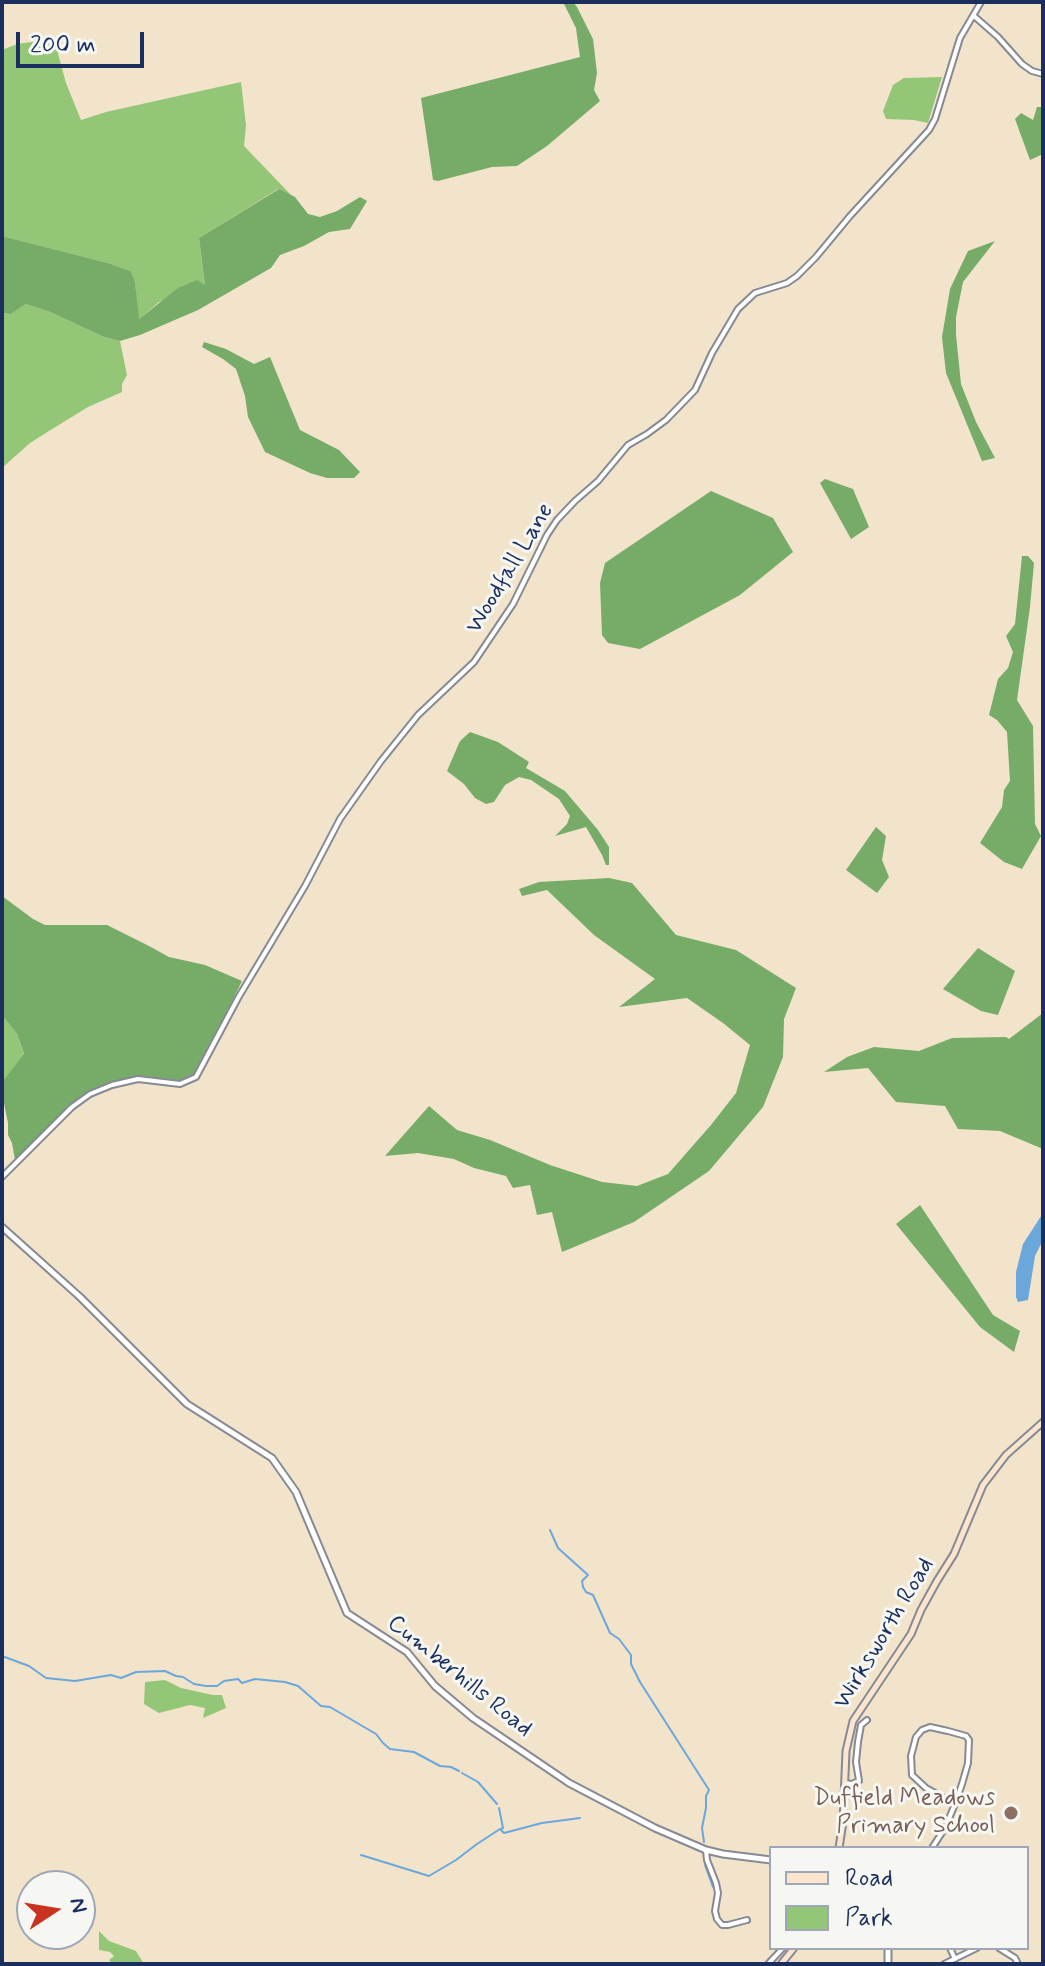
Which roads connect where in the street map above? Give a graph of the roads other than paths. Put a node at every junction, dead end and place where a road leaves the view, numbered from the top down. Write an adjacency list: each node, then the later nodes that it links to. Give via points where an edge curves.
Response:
1 (981, 2): 2 (street, Woodfall Lane)
2 (974, 16): 3 (street, via 1022,64); 4 (street, Woodfall Lane, via 960,38 929,130 797,276 745,301 728,323 695,390 666,420 628,445 557,520 486,646 418,715 340,819 196,1077 184,1084 138,1079 90,1094)
3 (1043, 74)
4 (2, 1177)
5 (2, 1227): 12 (street, Cumberhills Road, via 187,1404 272,1458 296,1492 347,1613 407,1652 435,1686 473,1718 569,1783)
6 (1043, 1422): 8 (main road, Wirksworth Road, via 1006,1455 983,1485 911,1634 857,1713 846,1751)
7 (867, 1720): 8 (street, via 858,1742 859,1781)
8 (845, 1783): 10 (main road, Wirksworth Road)
9 (955, 1804): 9 (street, via 969,1740 930,1727 922,1730 911,1756 915,1780); 11 (street)
10 (839, 1846)
11 (933, 1846)
12 (706, 1850): 13 (street, Cumberhills Road); 14 (street, via 718,1893 717,1919 722,1925)
13 (769, 1860)
14 (747, 1920)
15 (951, 1950): 18 (street)
16 (973, 1950): 18 (street)
17 (1002, 1950): 20 (street)
18 (955, 1959): 19 (street)
19 (944, 1964)
20 (1018, 1964)

